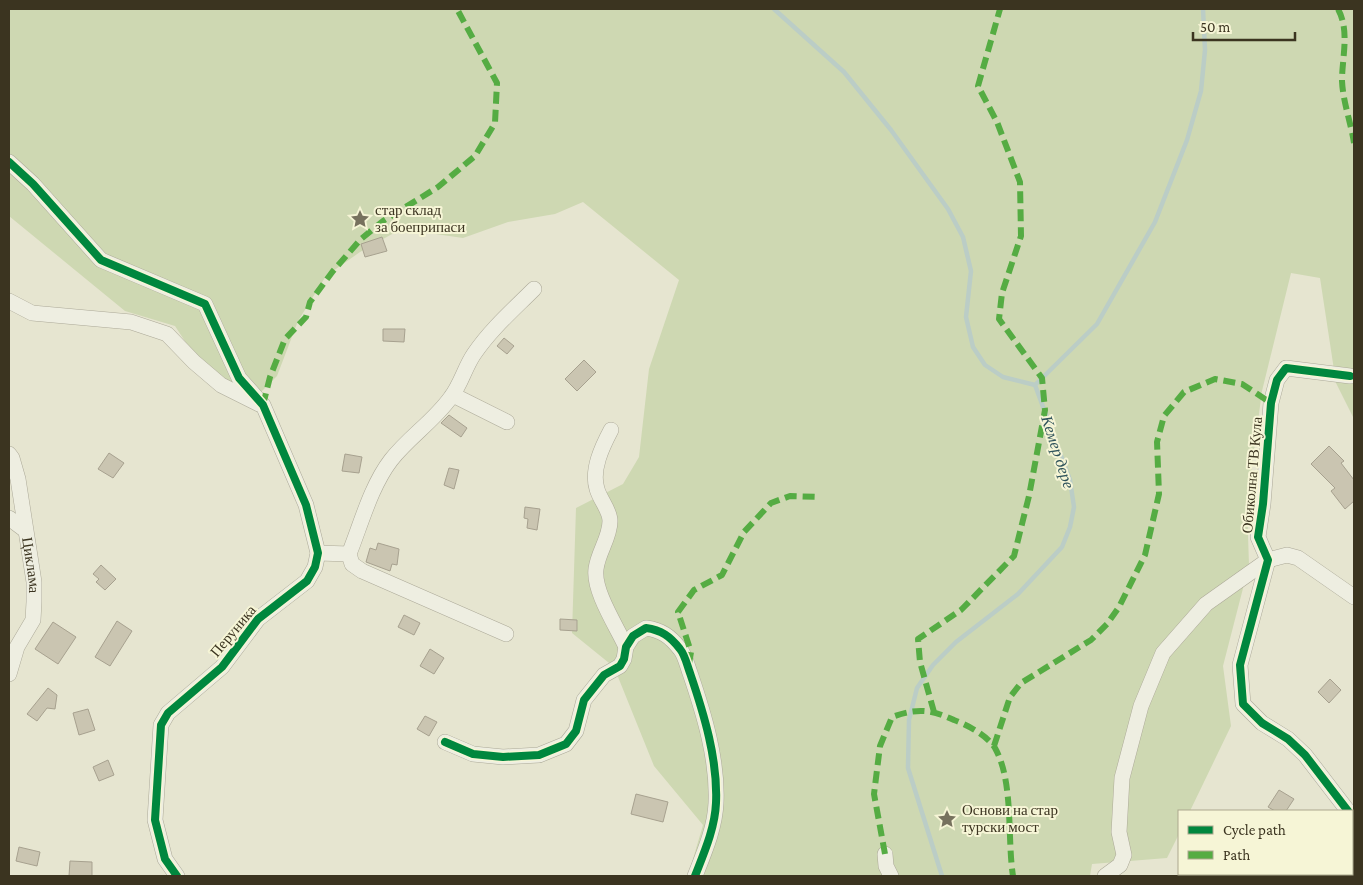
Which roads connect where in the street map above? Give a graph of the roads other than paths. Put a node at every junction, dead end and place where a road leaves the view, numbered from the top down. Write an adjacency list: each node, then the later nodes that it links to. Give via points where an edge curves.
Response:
1 (9, 162): 6 (street, via 102,260 205,304 239,378)
2 (534, 289): 5 (street, via 490,333 474,354)
3 (9, 301): 6 (street, via 32,313 131,322 167,334 221,385)
4 (1350, 376): 14 (street, Обиколна ТВ Кула, via 1286,368 1277,380 1271,403 1258,537)
5 (453, 395): 7 (street); 13 (street, via 389,463)
6 (263, 405): 12 (street, via 306,505)
7 (507, 422)
8 (611, 430): 18 (street, via 602,447 596,472 597,489 610,519 596,570 597,586)
9 (11, 456): 11 (street, Циклама, via 18,478)
10 (9, 518): 11 (street)
11 (25, 530): 17 (street, Циклама, via 34,582 33,620)
12 (318, 553): 13 (street); 23 (street, Перуника, via 307,581 258,619 222,667 168,713 161,725 155,820 165,859)
13 (348, 554): 16 (street, via 352,564 362,571)
14 (1268, 560): 15 (street, via 1287,555 1298,558); 21 (street, via 1240,664 1243,704 1262,723 1288,739 1305,755); 26 (street, via 1206,604 1163,653 1142,706 1122,778 1119,832 1124,855 1120,865)
15 (1354, 597)
16 (506, 634)
17 (13, 646): 19 (street, Циклама)
18 (626, 647): 20 (street, via 620,666 604,675 584,700 576,731 566,744 539,755 503,758 473,754); 24 (street, via 633,636 646,628 668,635 681,650 701,705 716,773 716,804 711,833)
19 (9, 674)
20 (445, 742)
21 (1347, 810)
22 (885, 854): 25 (street)
23 (177, 876)
24 (695, 876)
25 (891, 876)
26 (1105, 876)

